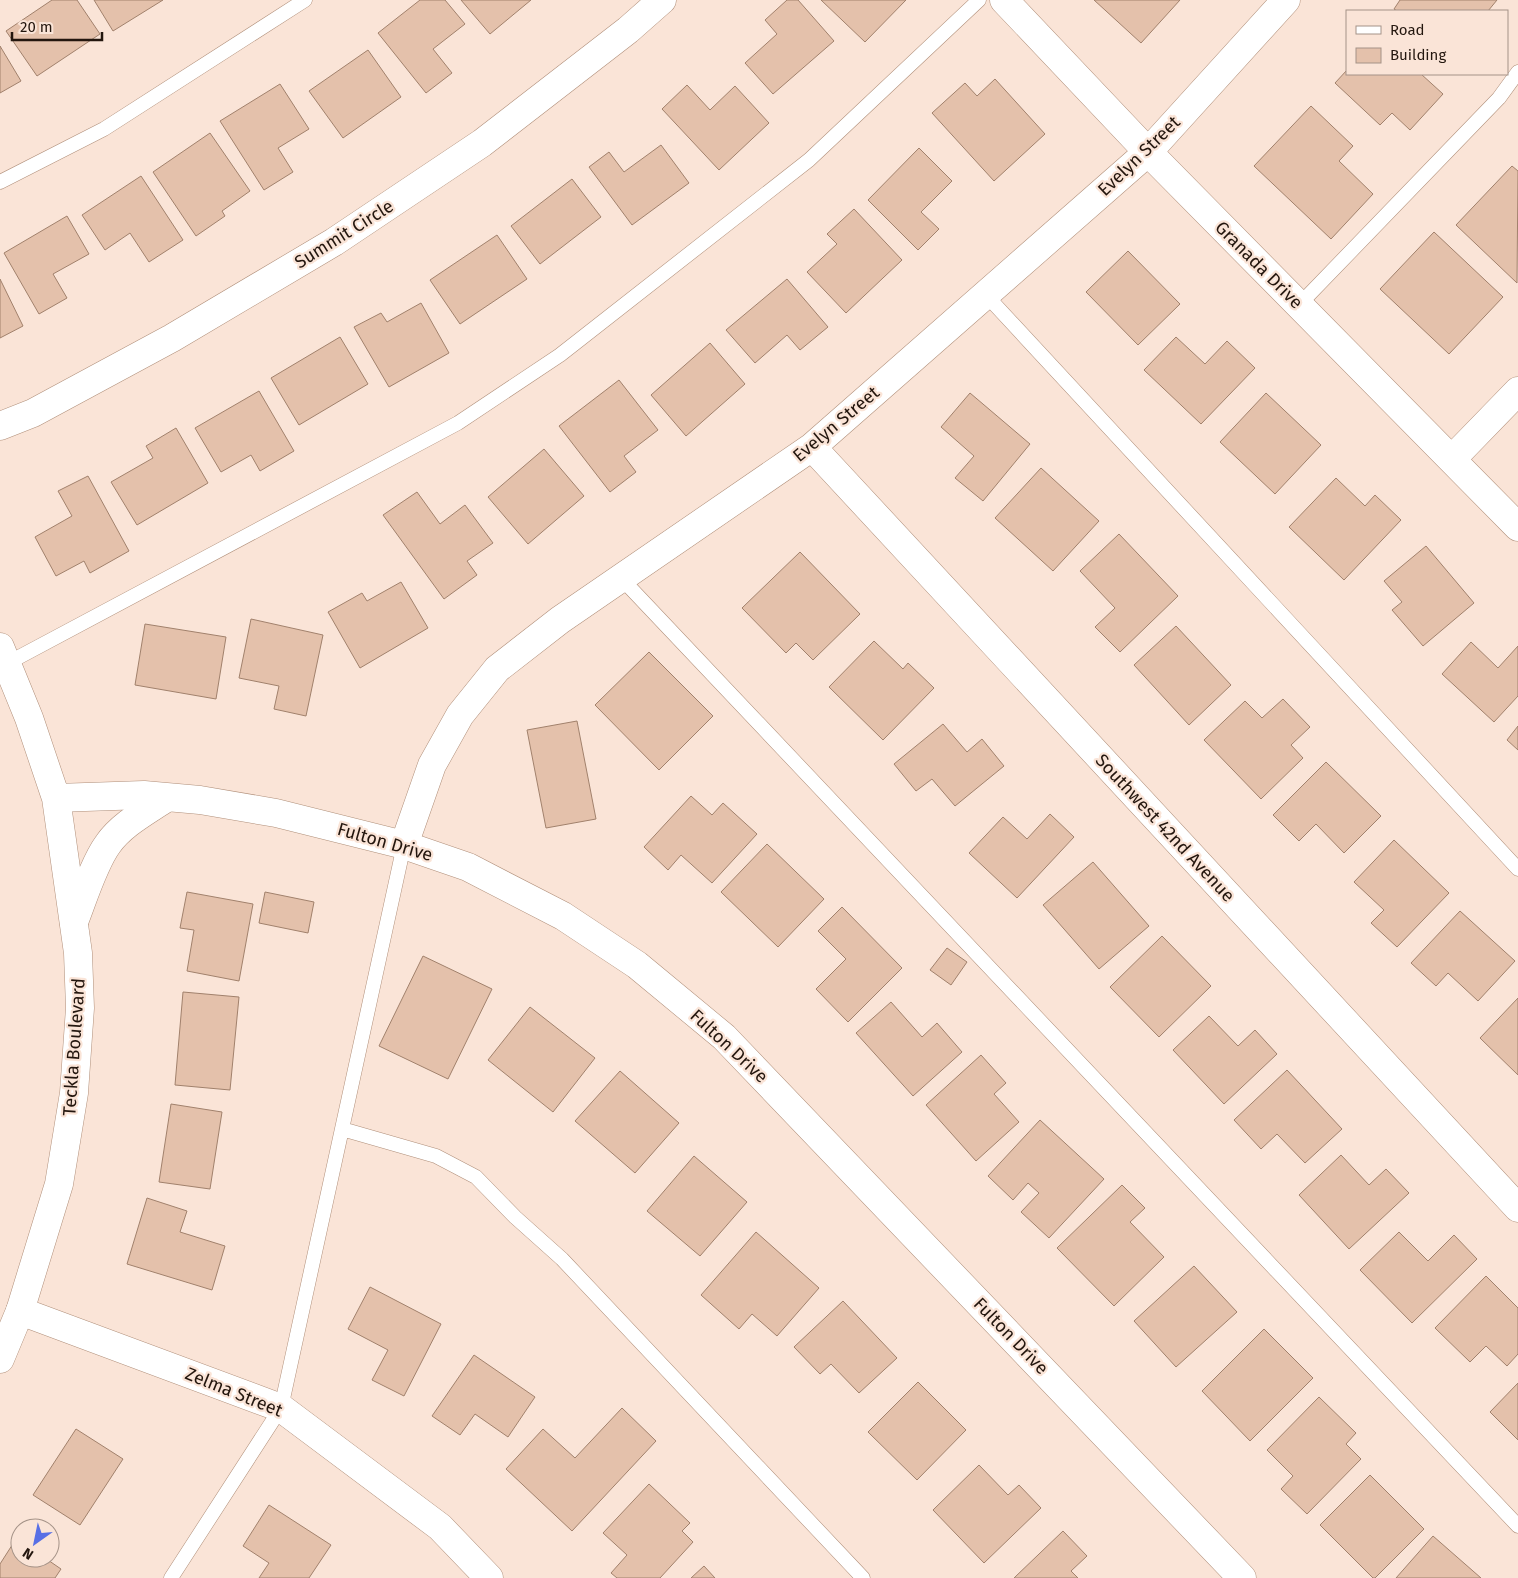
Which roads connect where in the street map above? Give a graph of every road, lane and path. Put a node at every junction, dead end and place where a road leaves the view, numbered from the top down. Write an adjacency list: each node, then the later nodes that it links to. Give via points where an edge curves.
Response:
1 (305, 0): 8 (lane, via 104,129)
2 (662, 0): 12 (street, Summit Circle, via 482,143 334,242 172,338 33,412)
3 (979, 0): 17 (lane, via 809,160 560,355 458,423)
4 (1004, 0): 7 (street, Granada Drive)
5 (1286, 0): 7 (street, Evelyn Street)
6 (1518, 72): 10 (lane, via 1499,98)
7 (1148, 152): 9 (street, Evelyn Street); 10 (street, Granada Drive)
8 (0, 182)
9 (986, 295): 13 (street, Evelyn Street); 21 (lane)
10 (1299, 305): 14 (street, Granada Drive)
11 (1518, 391): 14 (street)
12 (0, 426)
13 (812, 448): 16 (street, Evelyn Street); 24 (street, Southwest 42nd Avenue)
14 (1452, 459): 15 (street, Granada Drive)
15 (1518, 527)
16 (621, 578): 20 (street, Evelyn Street, via 560,620 497,670 478,692 460,715 432,765); 28 (lane)
17 (2, 659): 18 (street, Teckla Boulevard, via 29,718)
18 (56, 798): 19 (street, Fulton Drive); 22 (street, Teckla Boulevard)
19 (166, 798): 20 (street, Fulton Drive, via 200,800 276,813); 22 (street, via 120,830 108,844)
20 (404, 845): 23 (lane); 32 (street, Fulton Drive, via 468,867 563,916 637,965 724,1037)
21 (1518, 869)
22 (74, 922): 25 (street, Teckla Boulevard, via 80,1008 74,1093 59,1184)
23 (342, 1129): 27 (lane); 31 (lane, via 436,1156 476,1177 562,1259)
24 (1518, 1208)
25 (20, 1310): 26 (street, Teckla Boulevard); 27 (street, Zelma Street)
26 (0, 1358)
27 (281, 1408): 29 (lane); 30 (street, Zelma Street, via 440,1527)
28 (1518, 1526)
29 (171, 1578)
30 (490, 1578)
31 (863, 1578)
32 (1242, 1578)

